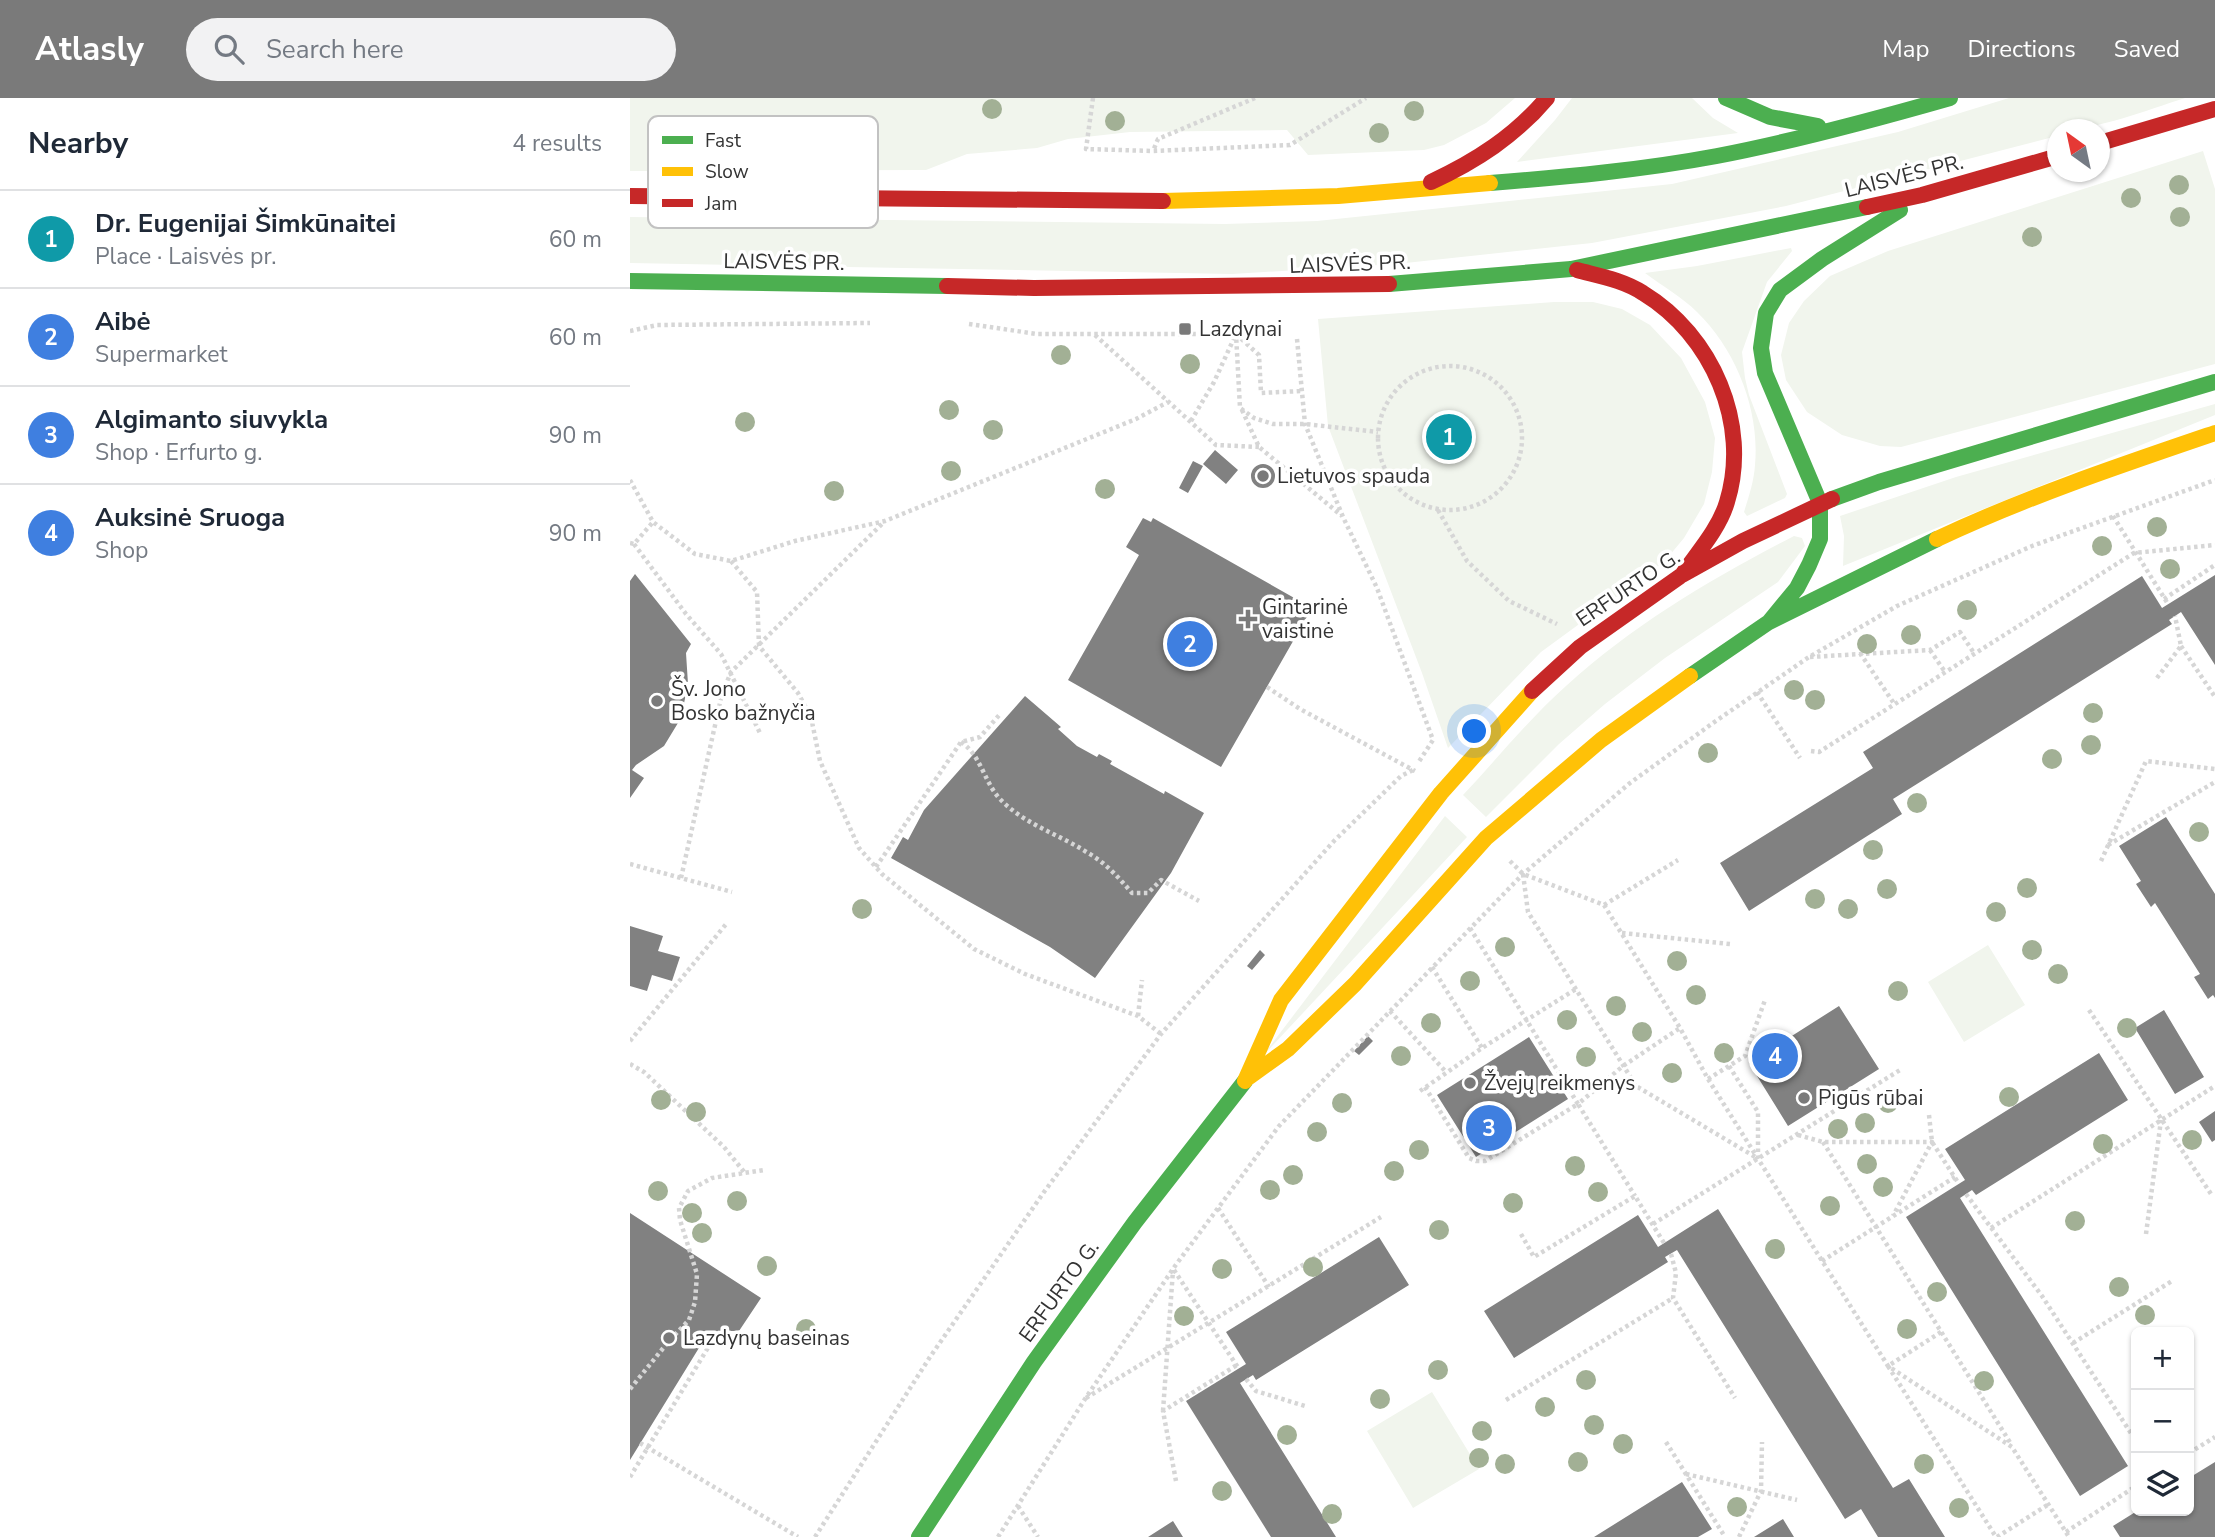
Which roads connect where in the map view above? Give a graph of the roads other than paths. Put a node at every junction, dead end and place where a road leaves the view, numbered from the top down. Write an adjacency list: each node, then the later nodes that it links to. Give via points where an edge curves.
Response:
1 (1547, 98): 8 (main road, via 1515,131 1469,165)
2 (1726, 98): 5 (main road, via 1776,121)
3 (1950, 98): 5 (main road)
4 (2215, 109): 6 (main road)
5 (1841, 129): 8 (main road, via 1716,156 1599,174)
6 (2110, 140)
7 (2047, 159): 9 (main road, LAISVĖS PR.)
8 (1412, 191): 12 (main road, via 1230,201)
9 (1922, 195): 13 (main road, LAISVĖS PR.); 17 (main road, via 1780,290 1766,313 1761,348 1765,373)
10 (630, 196): 11 (main road)
11 (648, 196)
12 (878, 199)
13 (1571, 269): 14 (main road, LAISVĖS PR., via 1306,287); 18 (main road, via 1612,279 1650,297 1683,327 1712,363 1731,410 1736,462 1727,502 1712,534)
14 (630, 281)
15 (2215, 382): 17 (main road, ERFURTO G.)
16 (2215, 433): 19 (main road, ERFURTO G., via 1966,525)
17 (1820, 503): 18 (main road, ERFURTO G.); 19 (main road, via 1820,539 1809,565)
18 (1682, 575): 20 (main road, ERFURTO G., via 1589,640 1536,687 1441,793 1281,1000)
19 (1769, 622): 20 (main road, ERFURTO G., via 1601,740 1486,838 1355,984 1288,1049)
20 (1247, 1078): 21 (main road, ERFURTO G., via 1042,1351)
21 (919, 1537)

